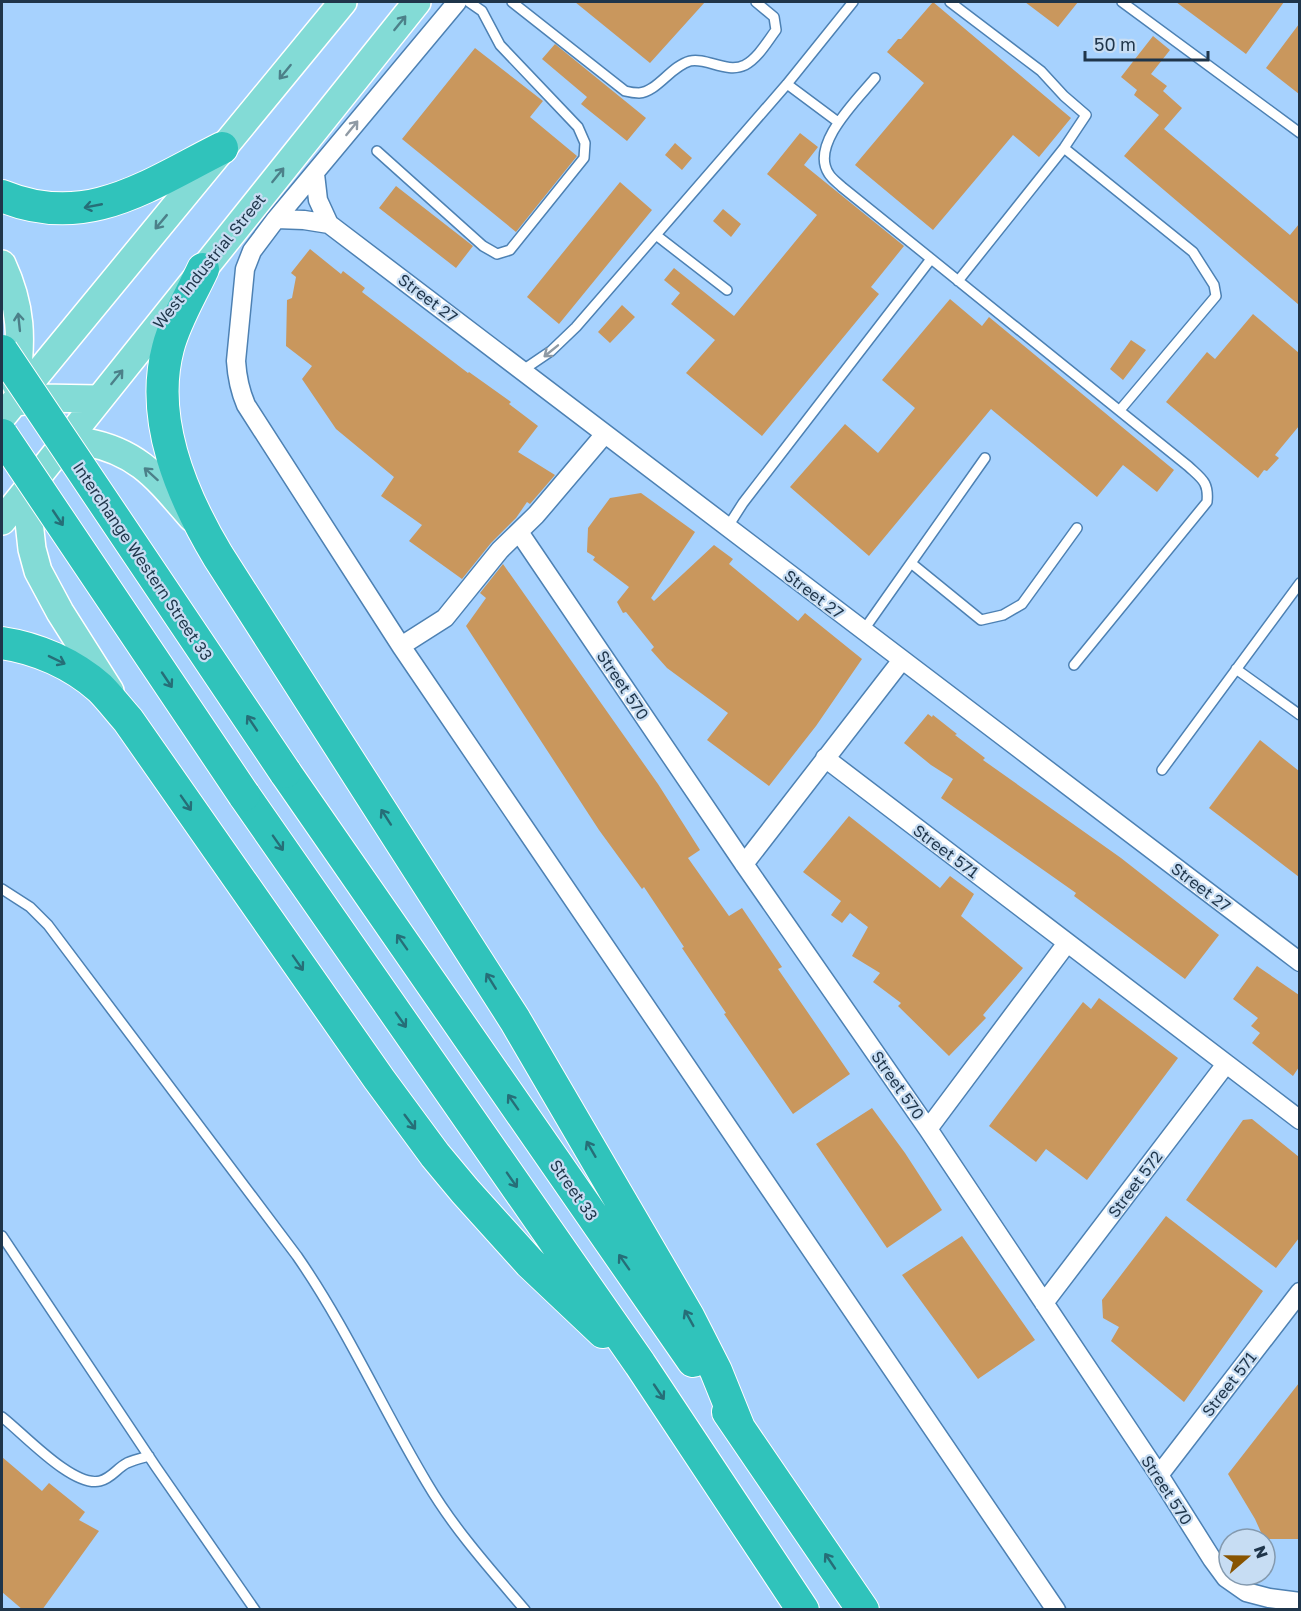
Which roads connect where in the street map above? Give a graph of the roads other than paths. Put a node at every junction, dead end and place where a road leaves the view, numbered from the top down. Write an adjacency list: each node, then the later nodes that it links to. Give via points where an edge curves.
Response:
1 (343, 2): 15 (main road, one-way to 15)
2 (417, 2): 24 (main road, West Industrial Street, one-way to 2)
3 (457, 2): 17 (street, one-way to 3)
4 (469, 2): 16 (lane, via 482,11 500,45 578,127 585,143 584,158 510,250 497,254 483,246)
5 (512, 2): 6 (lane, via 625,91 642,93 680,64 695,60 742,66 753,59 776,30 774,17)
6 (756, 2)
7 (853, 2): 11 (lane)
8 (950, 2): 14 (lane, via 1041,71 1086,115)
9 (1122, 2): 13 (lane)
10 (875, 78): 12 (lane)
11 (788, 84): 12 (lane); 21 (lane)
12 (838, 122): 22 (lane, via 824,150 827,172)
13 (1299, 133)
14 (1064, 147): 25 (lane); 31 (lane, via 1193,252 1214,285 1216,296)
15 (222, 148): 18 (highway, one-way to 18, via 116,200 92,207 41,208); 30 (main road, one-way to 30, via 44,363)
16 (377, 151)
17 (315, 174): 19 (street); 20 (street, via 318,200)
18 (2, 196)
19 (276, 219): 20 (street, Street 27); 45 (street, via 252,250 245,269 236,362 239,385 246,405)
20 (329, 224): 28 (street, Street 27)
21 (656, 236): 26 (lane); 28 (lane, one-way to 28, via 576,327)
22 (931, 260): 25 (lane); 37 (lane)
23 (2, 264): 30 (main road, one-way to 23, via 20,327 17,304)
24 (203, 269): 29 (main road, West Industrial Street, one-way to 24); 39 (highway, via 174,329 162,390 168,440 181,482)
25 (958, 281): 31 (lane)
26 (727, 290)
27 (2, 351): 53 (highway, Interchange Western Street 33, one-way to 27, bridge)
28 (523, 370): 32 (street, Street 27)
29 (99, 399): 30 (main road); 35 (main road, West Industrial Street)
30 (14, 406): 33 (main road); 35 (main road)
31 (1120, 410): 47 (lane, via 1202,479 1208,489 1207,502)
32 (604, 435): 37 (street, Street 27); 40 (street)
33 (3, 449): 35 (main road); 36 (main road); 64 (highway, one-way to 64, bridge)
34 (985, 458): 41 (lane)
35 (51, 459): 36 (main road, West Industrial Street); 39 (main road, one-way to 35, via 153,474 120,451 86,442); 50 (main road, via 27,502 38,571)
36 (8, 513)
37 (727, 528): 43 (street, Street 27)
38 (1077, 528): 41 (lane, via 1022,604 1003,615 981,620)
39 (204, 532): 66 (highway, one-way to 39, via 693,1325 515,1020)
40 (519, 532): 45 (street, via 445,618); 54 (street, Street 570)
41 (911, 563): 43 (lane)
42 (1299, 583): 48 (lane)
43 (863, 631): 46 (street, Street 27)
44 (2, 643): 50 (highway, one-way to 50, via 31,649 68,666 101,690)
45 (401, 646): 74 (street)
46 (902, 660): 51 (street); 57 (street, Street 27)
47 (1074, 665)
48 (1236, 669): 49 (lane); 52 (lane)
49 (1299, 716)
50 (128, 720): 64 (highway, one-way to 64, via 435,1155 530,1263)
51 (825, 758): 54 (street); 56 (street, Street 571)
52 (1162, 770)
53 (285, 772): 66 (highway, Street 33, one-way to 53)
54 (744, 864): 60 (street, Street 570)
55 (2, 889): 71 (lane, via 30,906 48,925 297,1256 333,1312 428,1485 471,1547)
56 (1067, 943): 58 (street, Street 571); 60 (street)
57 (1299, 962)
58 (1226, 1064): 59 (street, Street 571); 63 (street, Street 572)
59 (1299, 1120)
60 (928, 1129): 63 (street, Street 570)
61 (2, 1236): 67 (lane)
62 (1299, 1292): 68 (street, Street 571)
63 (1044, 1303): 68 (street, Street 570)
64 (640, 1364): 72 (highway, one-way to 72)
65 (2, 1417): 67 (lane, via 73,1476 89,1482 112,1476 125,1464)
66 (739, 1428): 73 (highway, Street 33, one-way to 66)
67 (149, 1456): 70 (lane)
68 (1159, 1475): 69 (street, Street 570, via 1226,1578 1246,1592)
69 (1299, 1602)
70 (252, 1609)
71 (525, 1610)
72 (803, 1610)
73 (863, 1610)
74 (1056, 1610)

